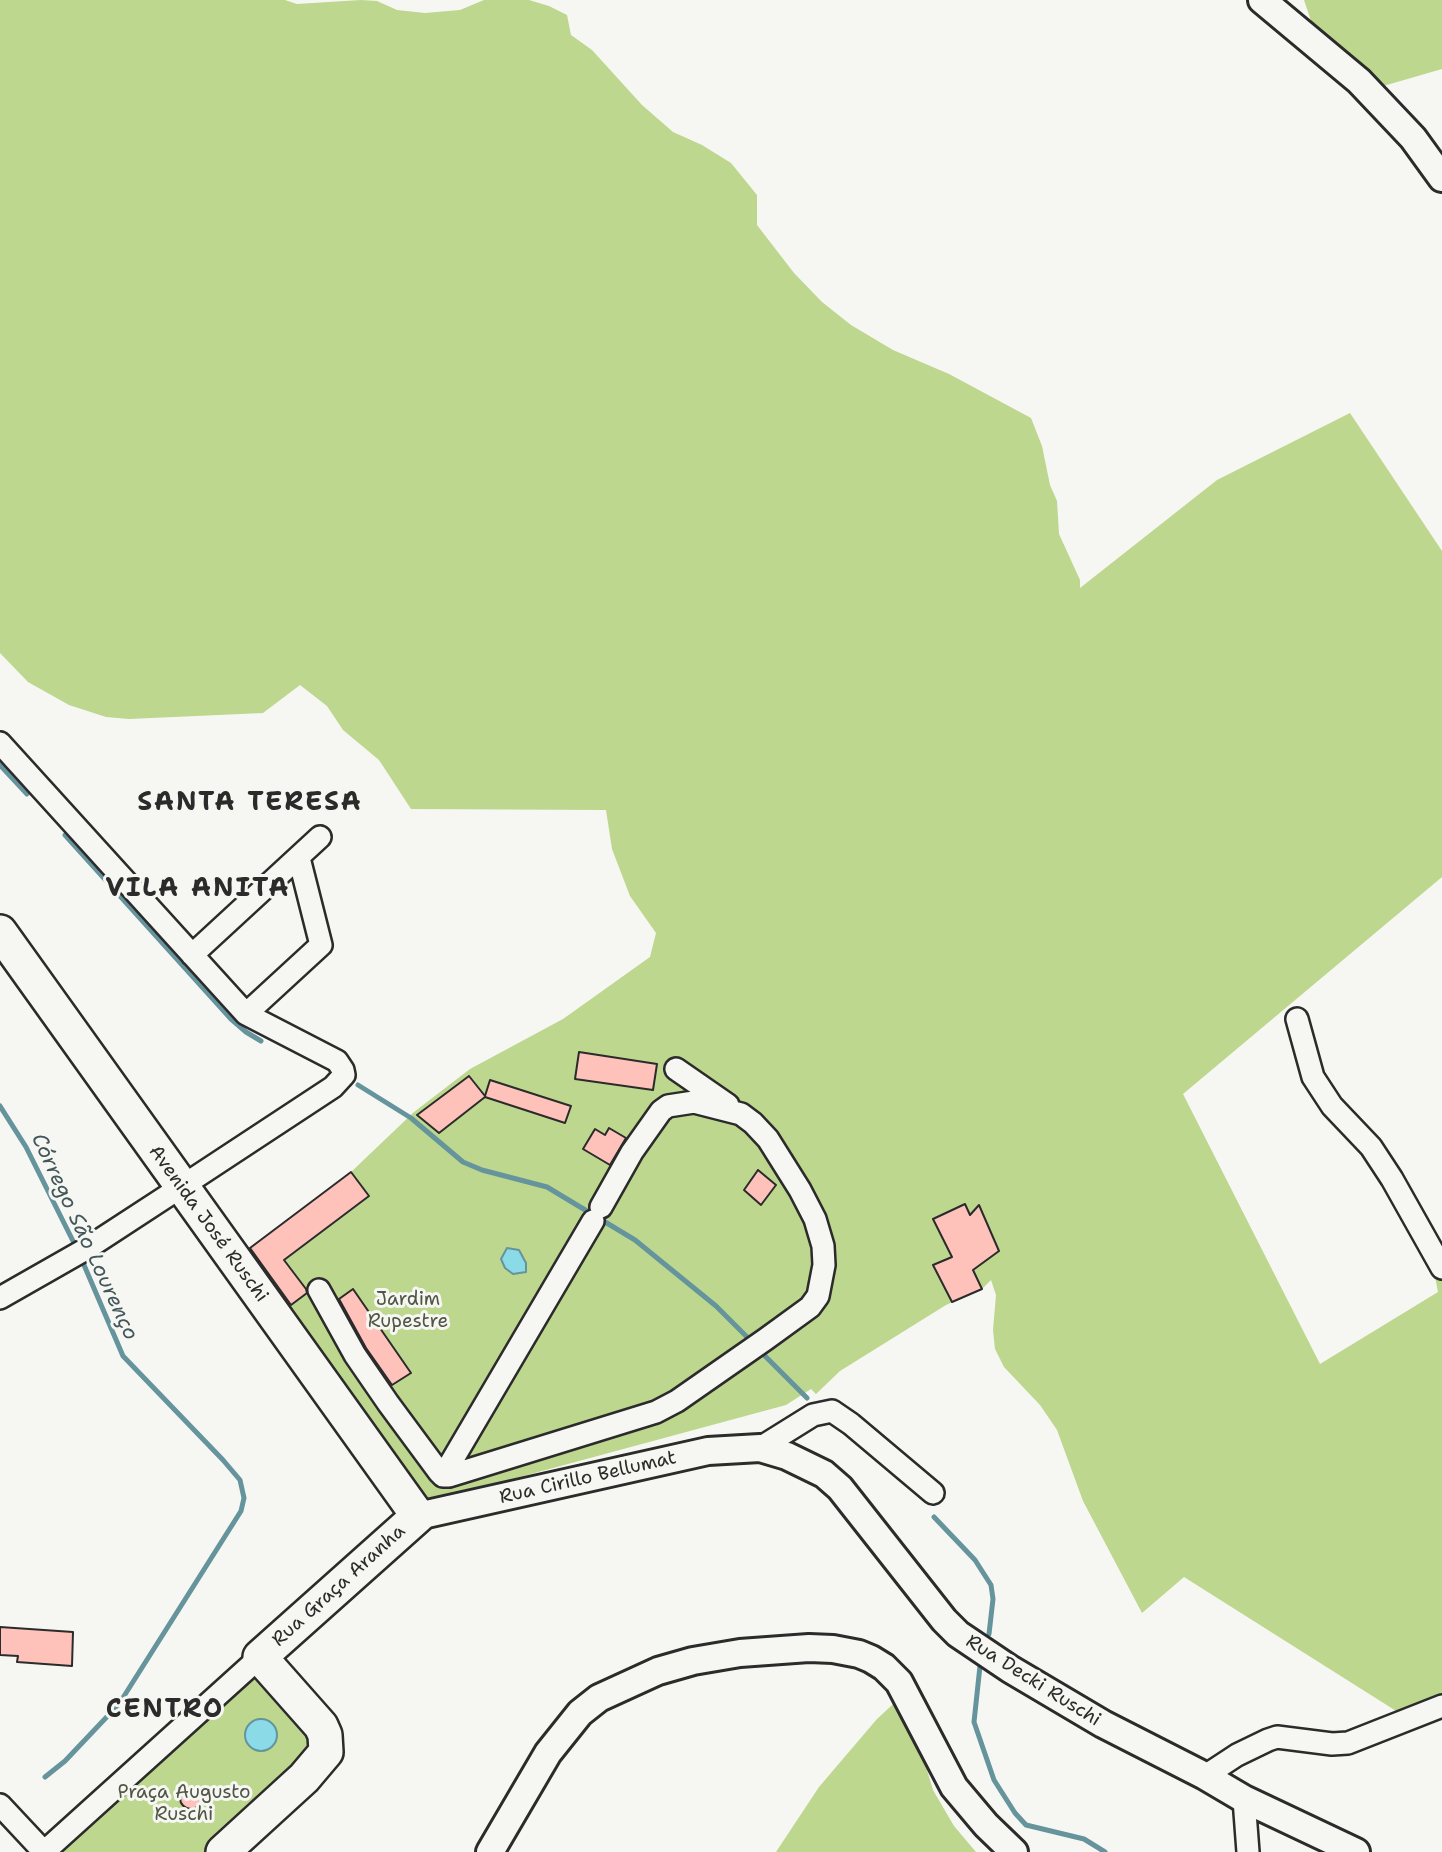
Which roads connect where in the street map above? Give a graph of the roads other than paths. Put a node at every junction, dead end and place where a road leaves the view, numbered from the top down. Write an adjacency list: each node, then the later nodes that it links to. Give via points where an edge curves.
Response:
1 (1262, 0): 2 (street, via 1359,81 1413,138)
2 (1442, 178)
3 (0, 743): 7 (street)
4 (320, 837): 5 (street)
5 (299, 858): 7 (street); 8 (street, via 321,945)
6 (0, 932): 12 (main road, Avenida José Ruschi)
7 (192, 956): 8 (street)
8 (246, 1013): 12 (street, via 337,1061 344,1075 339,1083)
9 (1297, 1019): 13 (street, via 1313,1077 1332,1106 1371,1147)
10 (676, 1069): 11 (street)
11 (741, 1114): 17 (street, via 694,1102 661,1111); 17 (street, via 780,1158 815,1219 824,1265 818,1296 810,1307 656,1412)
12 (181, 1187): 15 (street); 19 (main road, Avenida José Ruschi)
13 (1442, 1268)
14 (319, 1290): 17 (street, via 355,1355)
15 (0, 1298)
16 (760, 1448): 18 (street, via 813,1415 832,1411); 19 (street, Rua Cirillo Bellumat, via 709,1451); 22 (street, Rua Decki Ruschi, via 807,1465 840,1488 958,1634 1103,1724)
17 (443, 1476)
18 (933, 1493)
19 (418, 1516): 20 (main road, Rua Graça Aranha)
20 (260, 1657): 25 (street); 26 (main road, via 321,1726 326,1752 304,1779)
21 (1442, 1706): 22 (street, via 1348,1743 1277,1737)
22 (1205, 1776): 23 (street, Rua Decki Ruschi)
23 (1244, 1799): 29 (street); 30 (street, Rua Decki Ruschi)
24 (0, 1805): 25 (street)
25 (44, 1852)
26 (223, 1852)
27 (490, 1852): 28 (street, via 548,1753 598,1698 693,1661 809,1648 859,1654 884,1667 899,1682 954,1787)
28 (1014, 1852)
29 (1248, 1852)
30 (1356, 1852)

